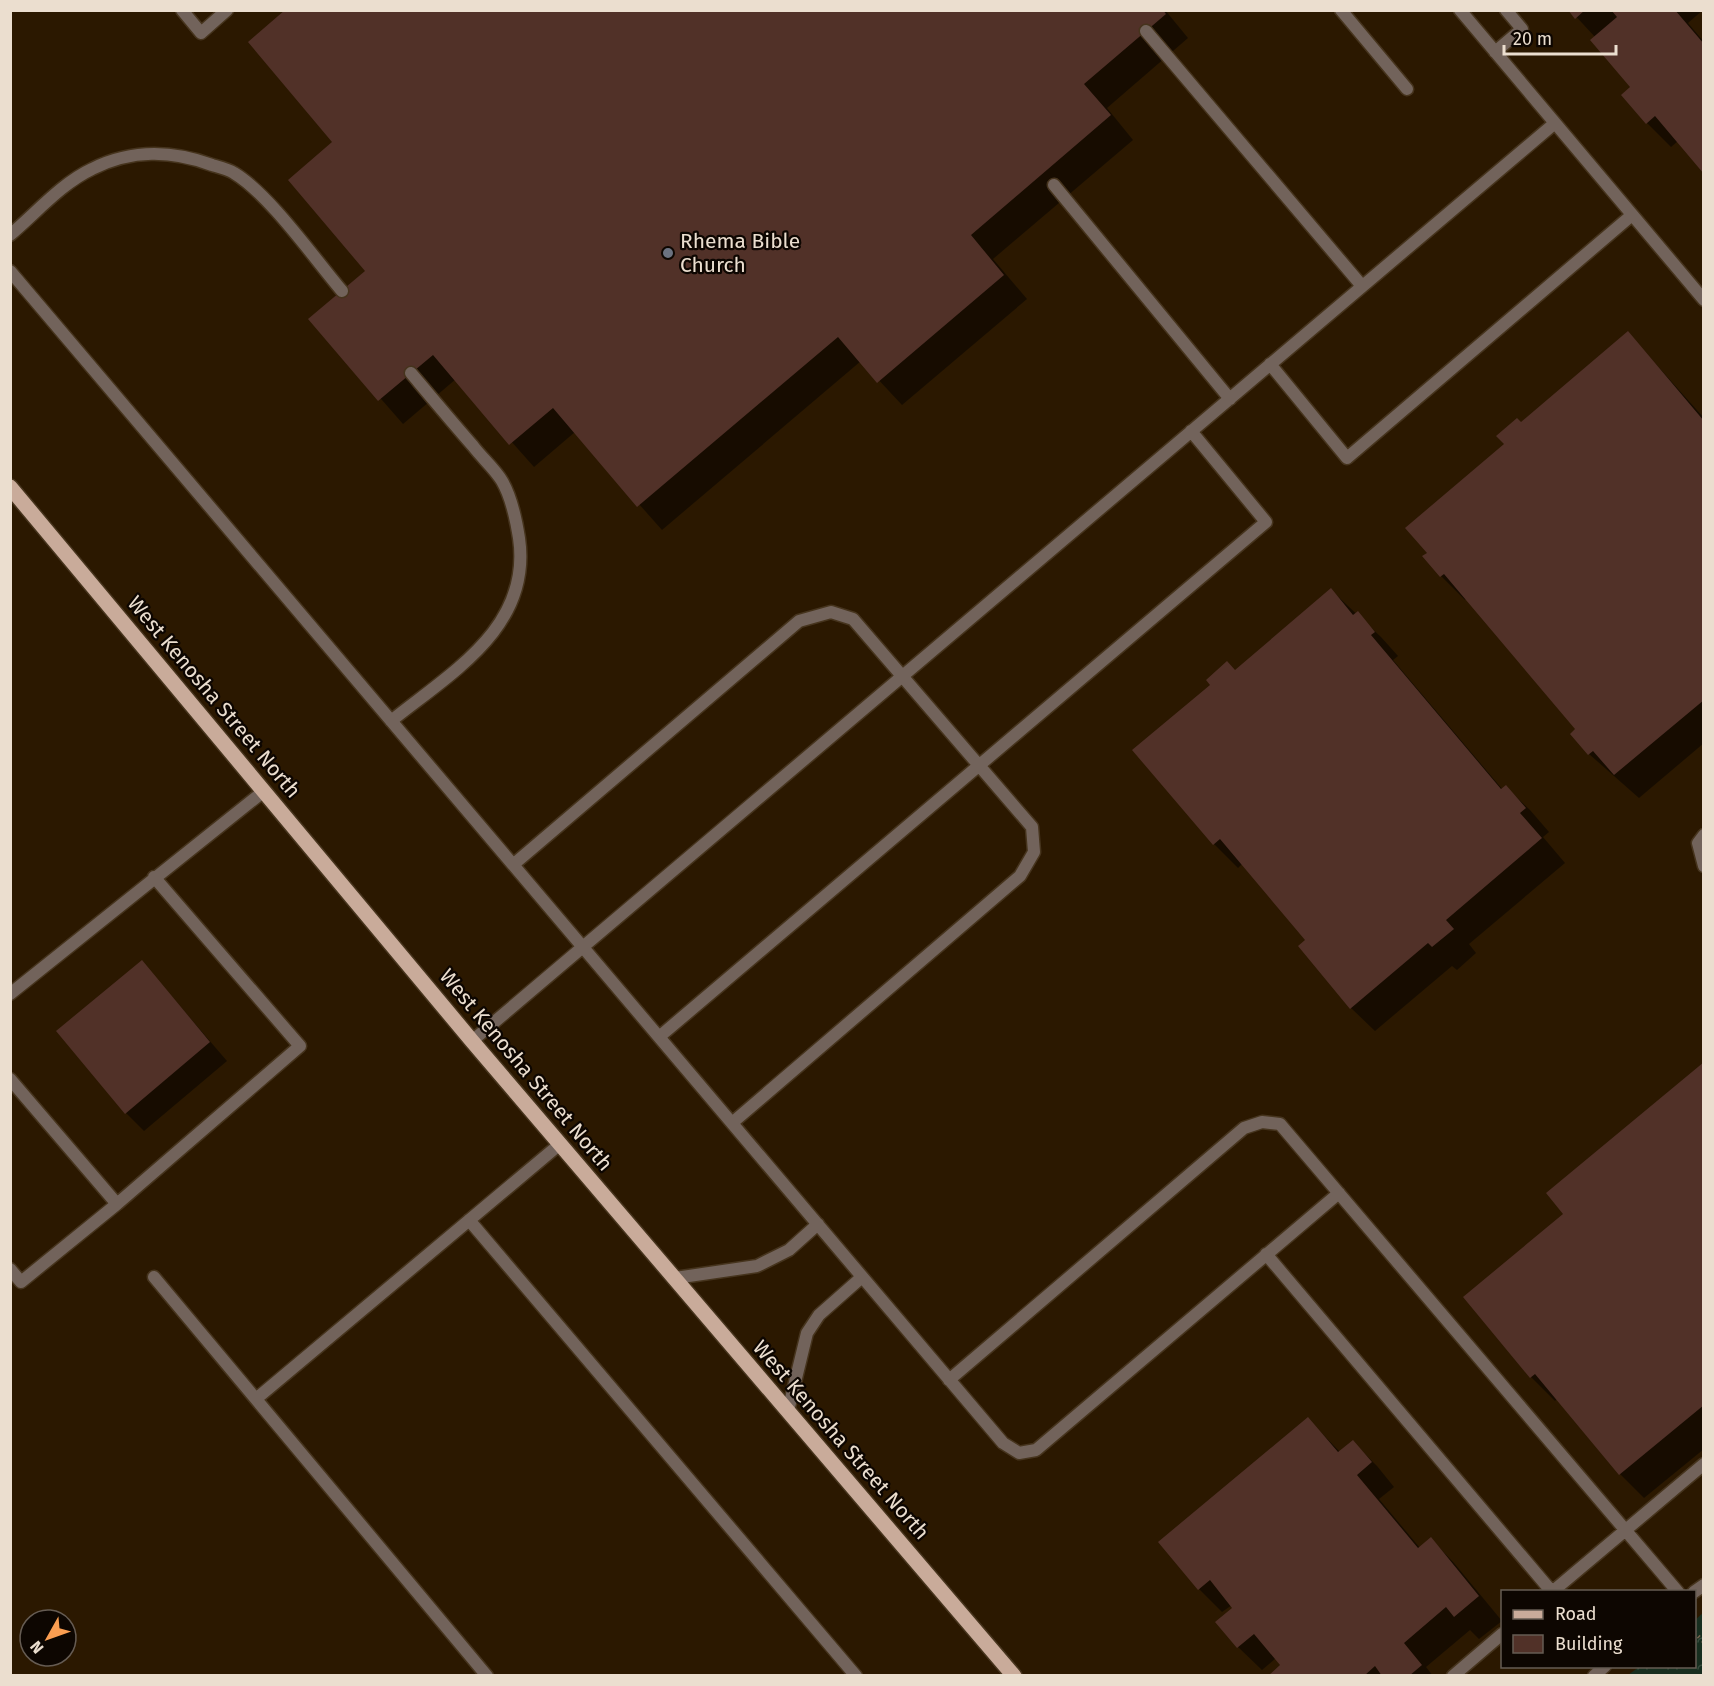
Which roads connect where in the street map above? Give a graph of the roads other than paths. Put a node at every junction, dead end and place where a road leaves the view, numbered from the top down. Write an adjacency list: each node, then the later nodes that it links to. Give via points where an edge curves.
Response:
1 (182, 10): 2 (street, via 201,33)
2 (227, 10)
3 (1341, 10): 8 (street)
4 (1460, 10): 7 (street)
5 (1506, 10): 7 (street, via 1522,29)
6 (1146, 31): 14 (street)
7 (1495, 52): 9 (street)
8 (1407, 89)
9 (1555, 123): 11 (street); 14 (street)
10 (1054, 185): 19 (street)
11 (1632, 215): 16 (street); 17 (street, via 1347,458)
12 (10, 235): 15 (street, via 90,170 121,157 158,152 191,157 233,172 260,195)
13 (10, 271): 23 (street)
14 (1362, 286): 17 (street)
15 (342, 291)
16 (1704, 300)
17 (1270, 364): 19 (street)
18 (411, 373): 23 (street, via 503,482 516,516 520,580 510,608 494,634)
19 (1230, 399): 20 (street)
20 (1191, 431): 22 (street); 24 (street, via 1266,522)
21 (10, 487): 25 (main road, West Kenosha Street North)
22 (902, 676): 24 (street); 27 (street, via 852,619 831,612 799,621); 30 (street)
23 (391, 721): 27 (street)
24 (979, 766): 32 (street); 35 (street, via 1032,827 1034,852 1020,876)
25 (264, 791): 29 (street); 33 (main road, West Kenosha Street North)
26 (1704, 835): 28 (street, via 1698,843)
27 (513, 864): 30 (street)
28 (1704, 866)
29 (154, 877): 31 (street); 38 (street, via 300,1046)
30 (583, 947): 32 (street); 33 (street)
31 (10, 994)
32 (659, 1037): 35 (street)
33 (472, 1041): 36 (main road, West Kenosha Street North)
34 (10, 1079): 38 (street)
35 (732, 1123): 40 (street)
36 (560, 1144): 39 (street); 45 (main road, West Kenosha Street North)
37 (1339, 1193): 41 (street); 46 (street, via 1280,1124 1262,1122 1244,1128); 50 (street)
38 (117, 1204): 42 (street, via 21,1282)
39 (469, 1220): 47 (street); 56 (street)
40 (818, 1224): 44 (street); 45 (street, via 789,1250 757,1266)
41 (1266, 1254): 46 (street, via 1036,1450 1019,1453 1003,1443); 51 (street)
42 (10, 1269)
43 (154, 1277): 47 (street)
44 (862, 1277): 46 (street); 48 (street, via 819,1315 807,1333)
45 (675, 1278): 48 (main road, West Kenosha Street North)
46 (949, 1380)
47 (256, 1399): 55 (street)
48 (788, 1411): 57 (main road, West Kenosha Street North)
49 (1704, 1464): 50 (street)
50 (1626, 1530): 52 (street); 53 (street)
51 (1550, 1590)
52 (1554, 1590)
53 (1676, 1590)
54 (1501, 1636): 58 (street)
55 (487, 1676)
56 (856, 1676)
57 (1014, 1676)
58 (1453, 1676)

